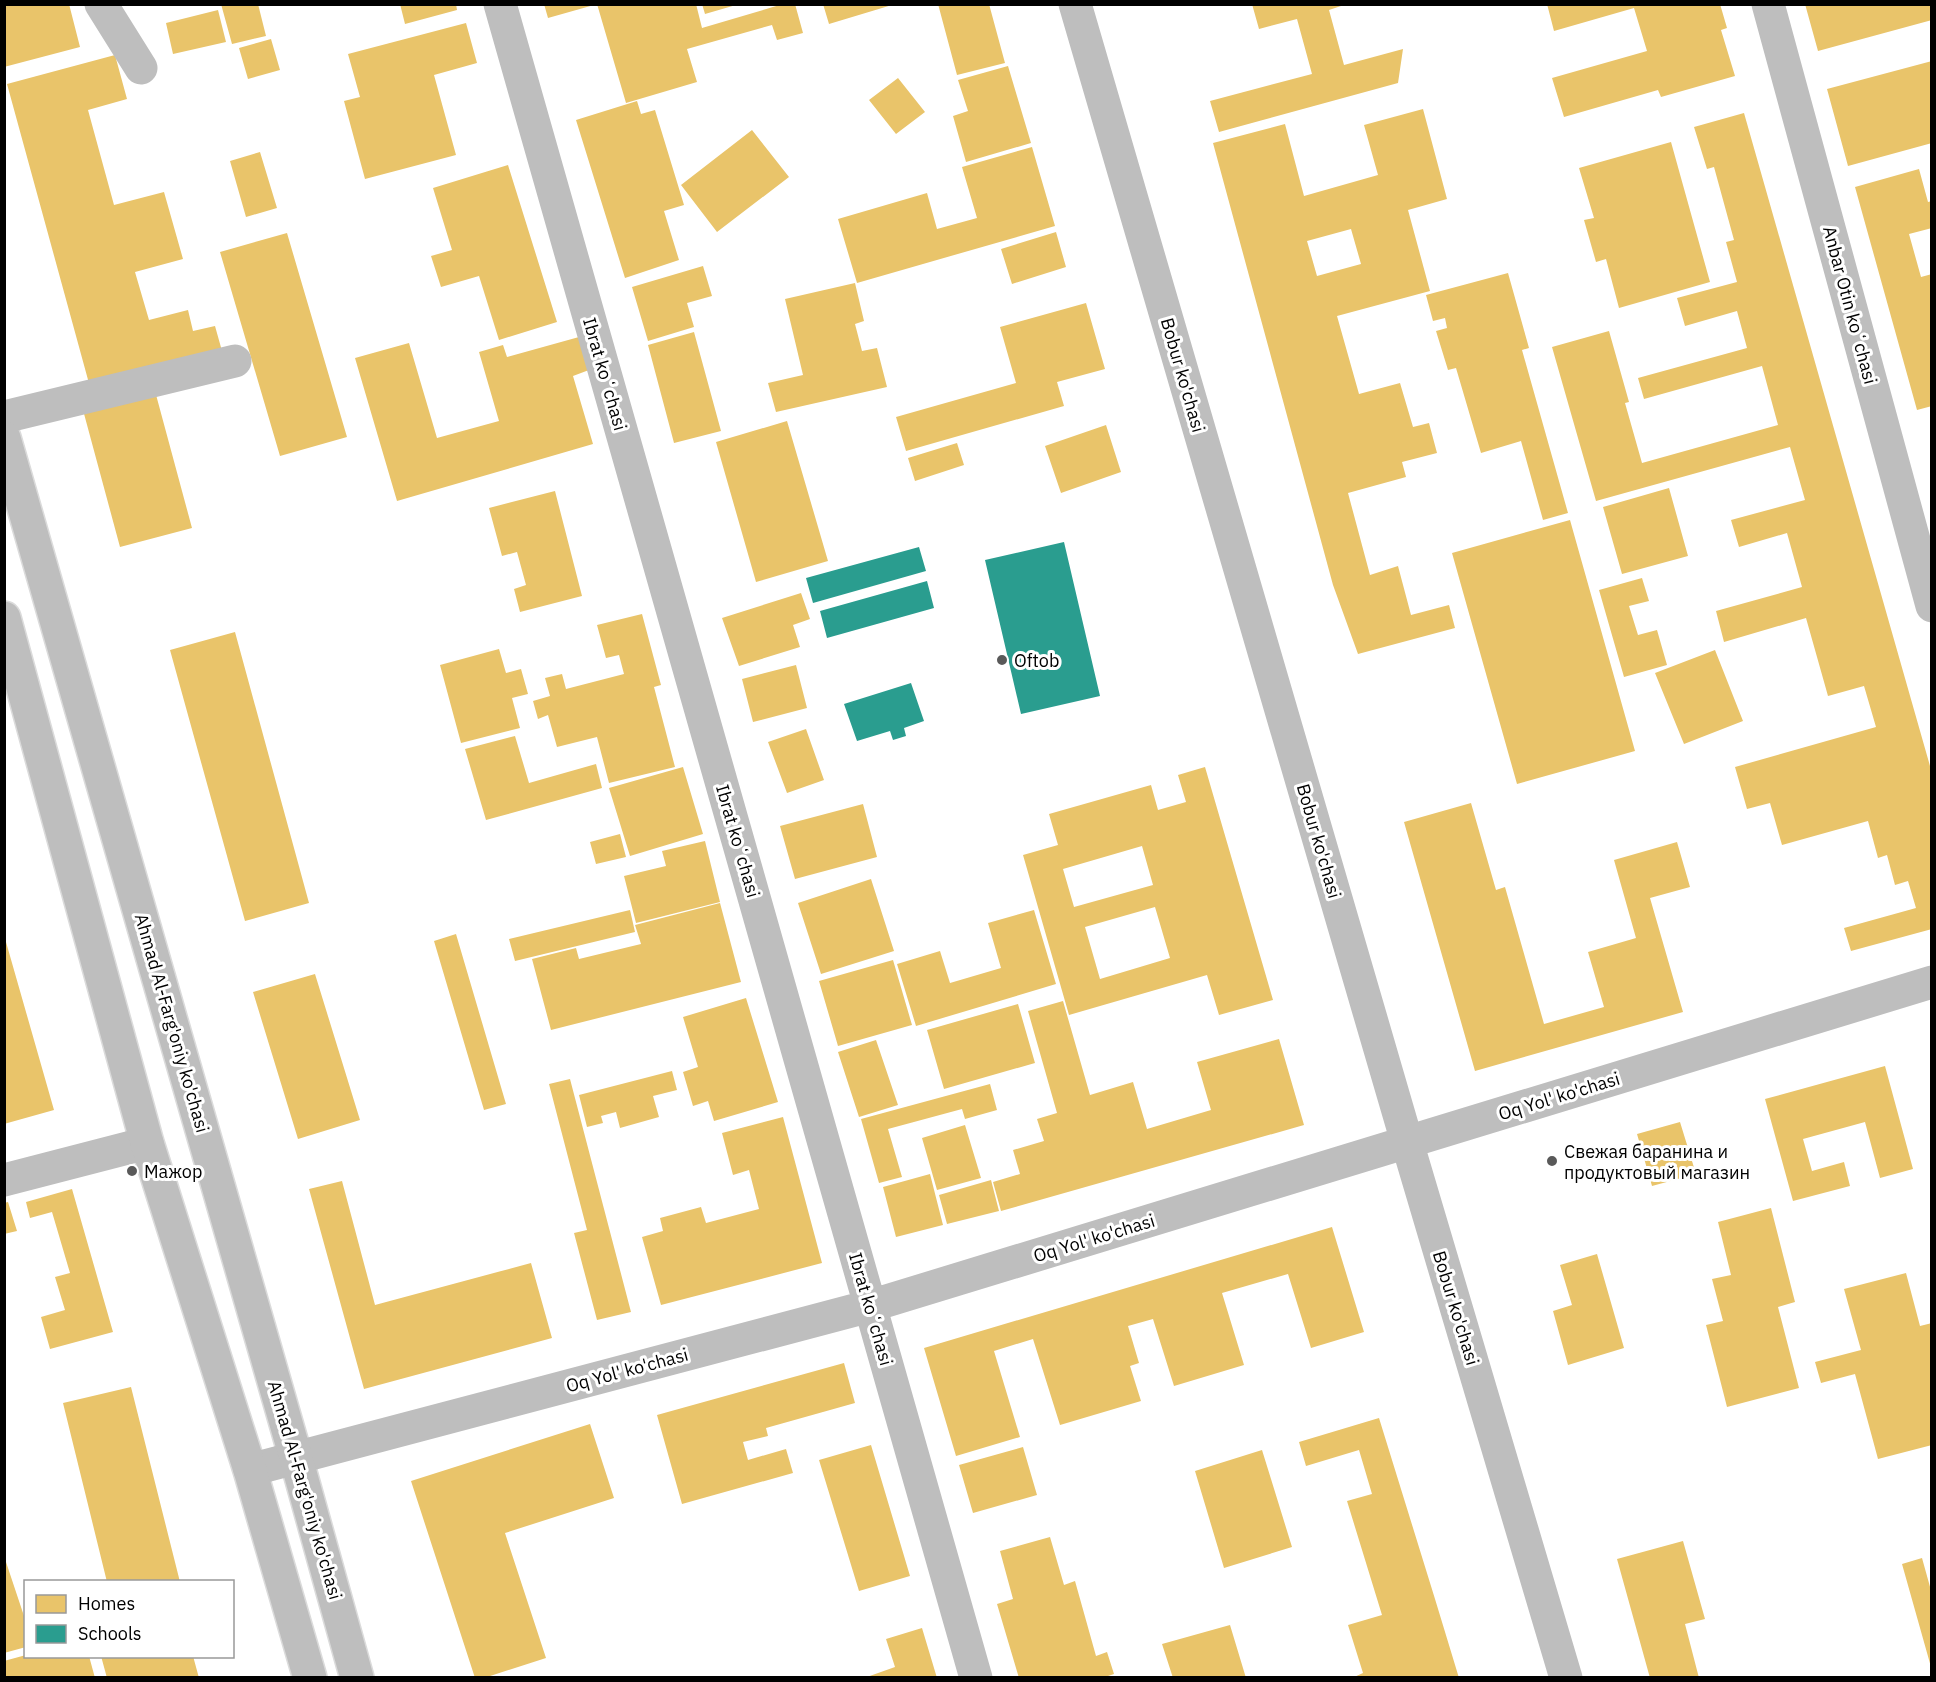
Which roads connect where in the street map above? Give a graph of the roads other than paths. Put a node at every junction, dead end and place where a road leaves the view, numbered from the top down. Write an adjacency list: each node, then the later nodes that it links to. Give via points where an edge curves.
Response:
1 (101, 4): 5 (street)
2 (500, 4): 15 (street, Ibrat koʻchasi)
3 (1075, 4): 12 (street, Bobur ko'chasi)
4 (1768, 4): 9 (street, Anbar Otin koʻchasi)
5 (141, 68)
6 (235, 361): 7 (street)
7 (4, 417)
8 (4, 438): 16 (street, Ahmad Al-Farg'oniy ko'chasi)
9 (1932, 606)
10 (4, 618): 13 (street)
11 (1932, 982): 12 (street, Oq Yol' ko'chasi)
12 (1407, 1142): 15 (street, Oq Yol' ko'chasi); 21 (street, Bobur ko'chasi)
13 (147, 1143): 14 (street); 17 (street)
14 (4, 1180)
15 (870, 1306): 16 (street, Oq Yol' ko'chasi); 20 (street, Ibrat koʻchasi)
16 (296, 1458): 17 (street, Oq Yol' ko'chasi); 19 (street, Ahmad Al-Farg'oniy ko'chasi)
17 (250, 1470): 18 (street)
18 (310, 1677)
19 (357, 1677)
20 (976, 1677)
21 (1566, 1677)

